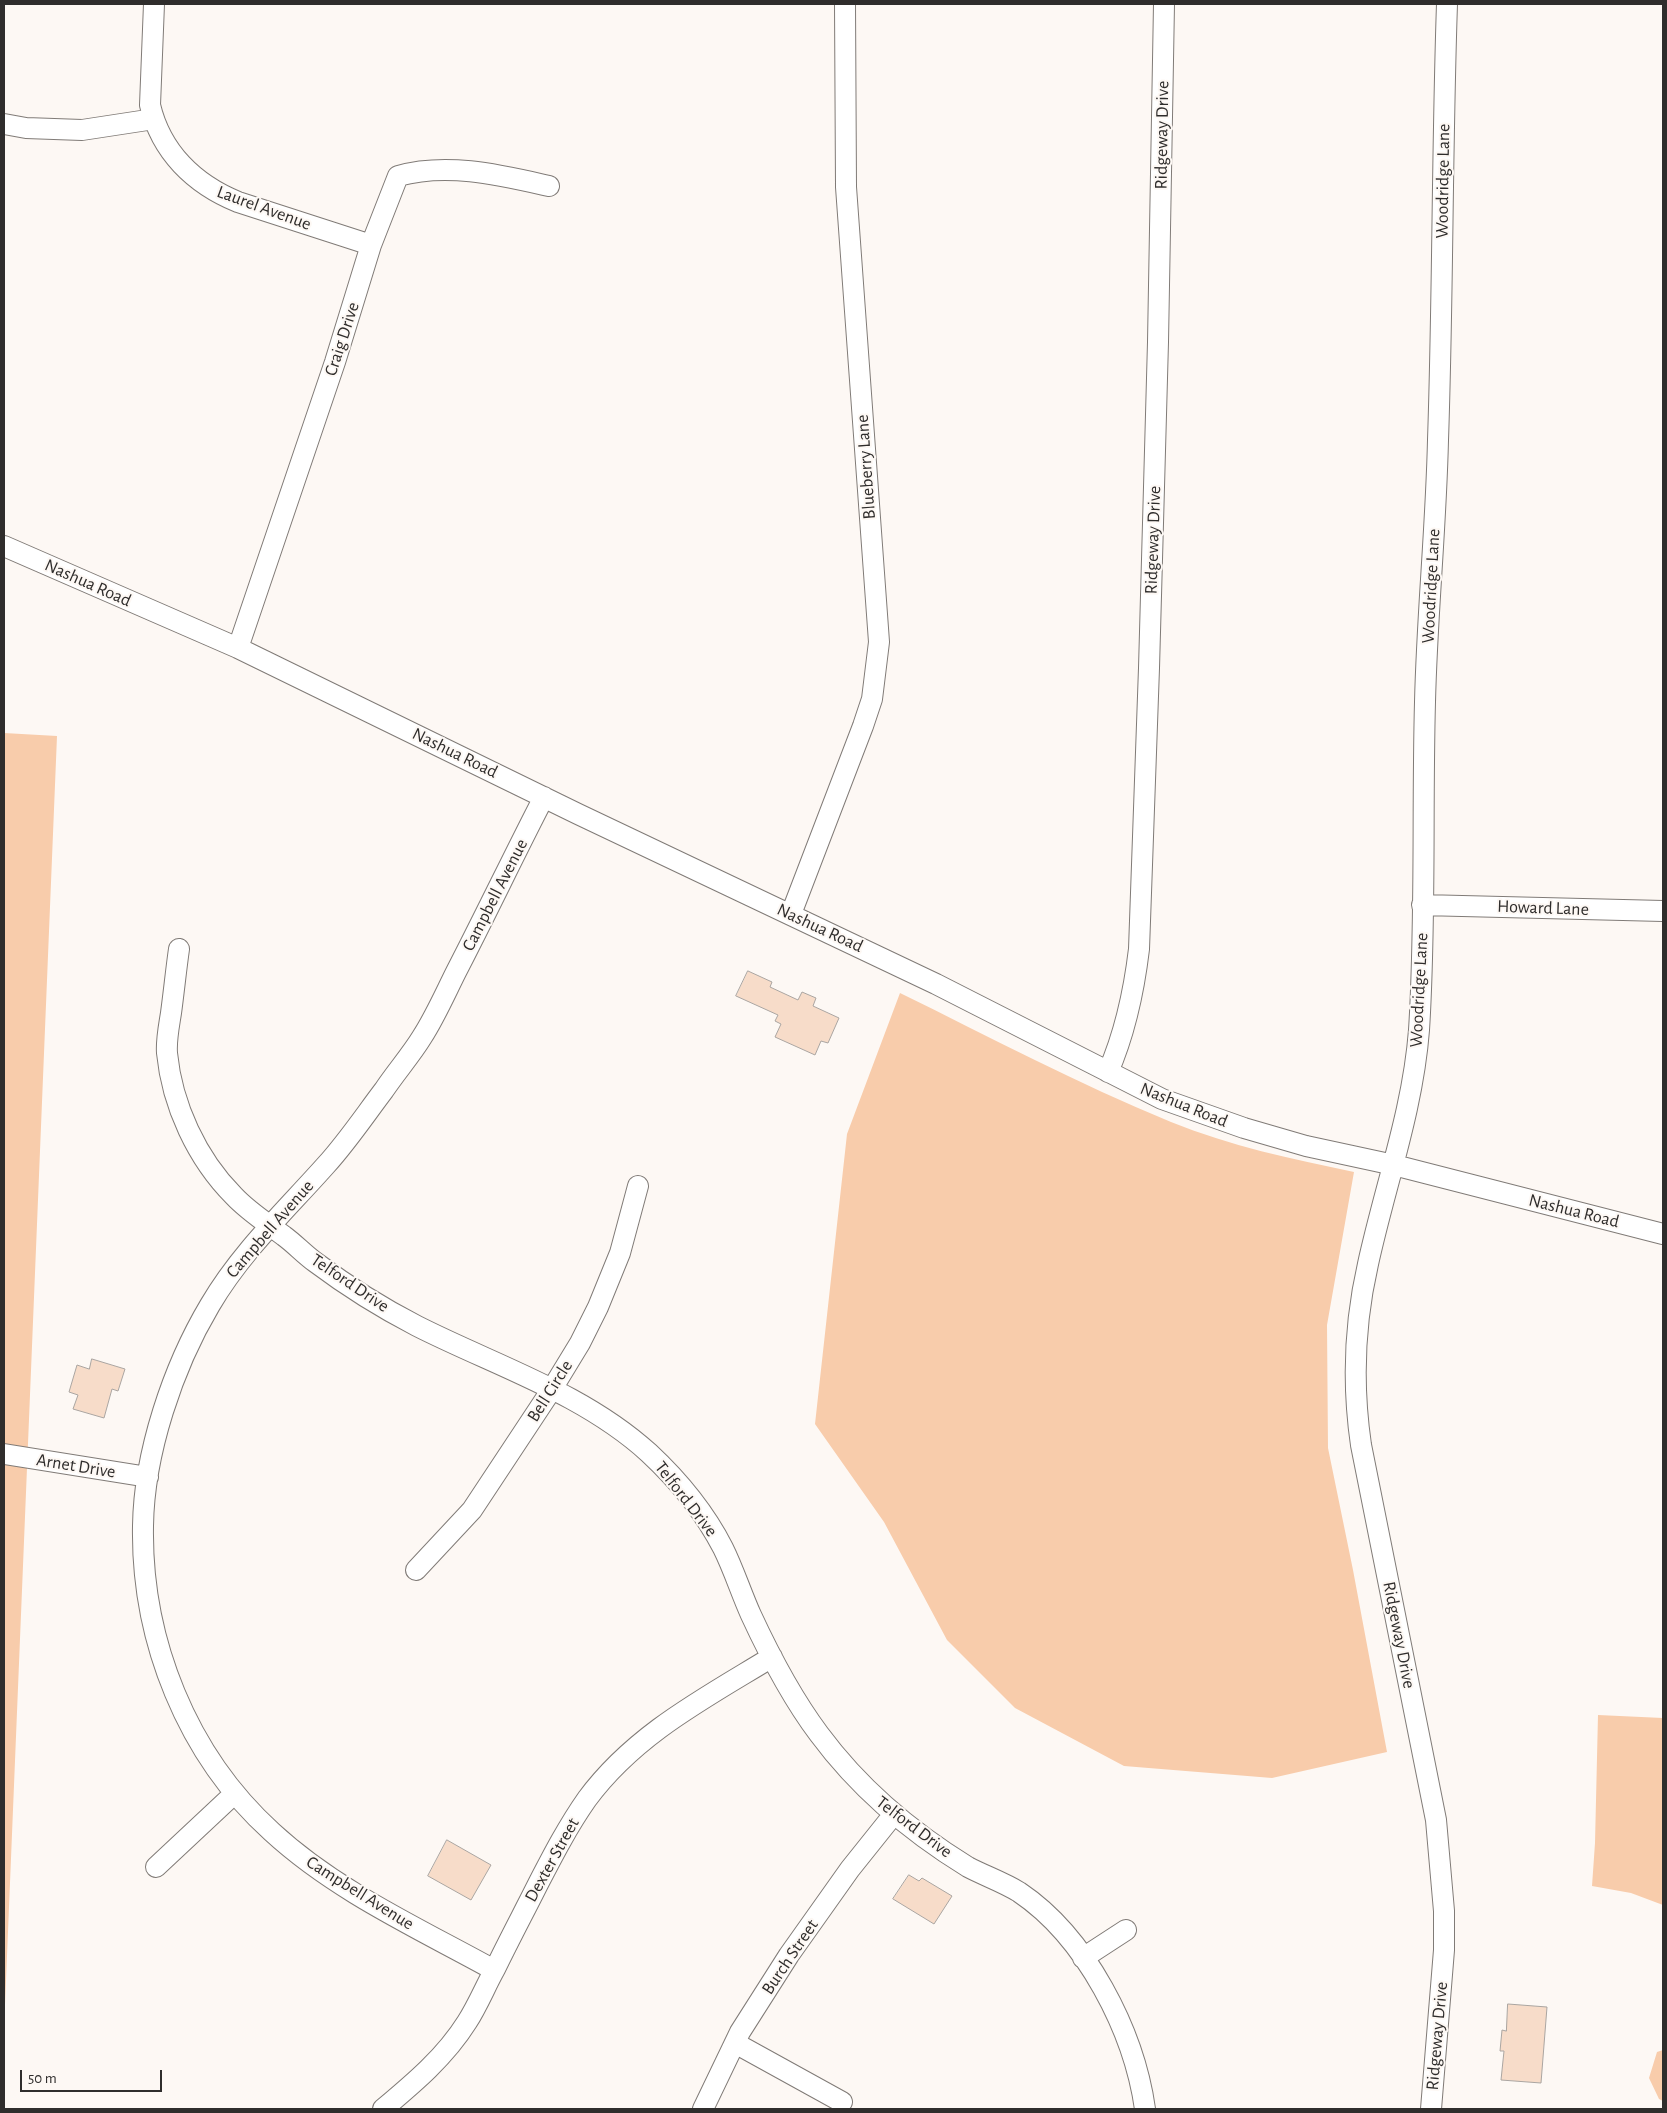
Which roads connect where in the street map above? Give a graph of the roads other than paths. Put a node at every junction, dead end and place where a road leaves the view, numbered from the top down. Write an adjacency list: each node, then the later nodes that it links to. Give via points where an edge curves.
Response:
1 (154, 4): 5 (street, Laurel Avenue, via 150,105)
2 (845, 4): 14 (street, Blueberry Lane, via 846,187 880,642 872,699 864,726)
3 (1164, 4): 16 (street, Ridgeway Drive, via 1158,352 1139,949 1125,1025)
4 (1446, 4): 12 (street, Woodridge Lane, via 1438,441 1425,700)
5 (154, 119): 6 (street, via 82,130); 8 (street, Laurel Avenue, via 164,143 180,164 218,194)
6 (4, 124)
7 (549, 186): 8 (street, Craig Drive, via 461,170 413,171 398,176)
8 (371, 245): 10 (street, Craig Drive)
9 (4, 546): 10 (street, Nashua Road)
10 (238, 648): 11 (street, Nashua Road)
11 (544, 797): 14 (street, Nashua Road); 19 (street, Campbell Avenue, via 422,1036 330,1161)
12 (1422, 905): 13 (street, Howard Lane); 17 (street, Woodridge Lane, via 1423,969 1418,1036 1409,1103)
13 (1663, 911)
14 (791, 914): 16 (street, Nashua Road)
15 (179, 949): 19 (street, Telford Drive, via 166,1048 180,1110 209,1166 233,1195)
16 (1108, 1072): 17 (street, Nashua Road, via 1162,1100 1244,1128 1306,1146)
17 (1394, 1165): 20 (street, Nashua Road); 37 (street, Ridgeway Drive, via 1368,1263 1358,1316 1354,1372 1361,1445 1436,1820 1444,1950)
18 (638, 1186): 21 (street, Bell Circle, via 620,1253 598,1307)
19 (270, 1227): 21 (street, Telford Drive, via 366,1297 417,1326); 23 (street, Campbell Avenue, via 238,1261 209,1306 185,1354 166,1404)
20 (1663, 1234)
21 (552, 1389): 24 (street, Bell Circle, via 472,1510); 25 (street, Telford Drive, via 621,1430 676,1481 720,1543)
22 (4, 1454): 23 (street, Arnet Drive)
23 (148, 1477): 26 (street, Campbell Avenue, via 143,1523 144,1566 160,1653 187,1721)
24 (416, 1570)
25 (772, 1658): 27 (street, Telford Drive, via 816,1732 862,1784); 31 (street, Dexter Street, via 675,1716 620,1762 588,1798 567,1831)
26 (234, 1794): 28 (street); 31 (street, Campbell Avenue, via 310,1865 354,1894)
27 (894, 1814): 30 (street, Telford Drive, via 971,1868 1018,1892 1043,1913); 32 (street, Burch Street, via 850,1869)
28 (156, 1867)
29 (1126, 1930): 30 (street)
30 (1083, 1958): 36 (street, Telford Drive, via 1122,2026 1134,2059)
31 (494, 1970): 34 (street, Dexter Street, via 482,1997 448,2048)
32 (735, 2043): 33 (street); 35 (street, Burch Street)
33 (842, 2102)
34 (383, 2109)
35 (703, 2109)
36 (1145, 2109)
37 (1431, 2109)

